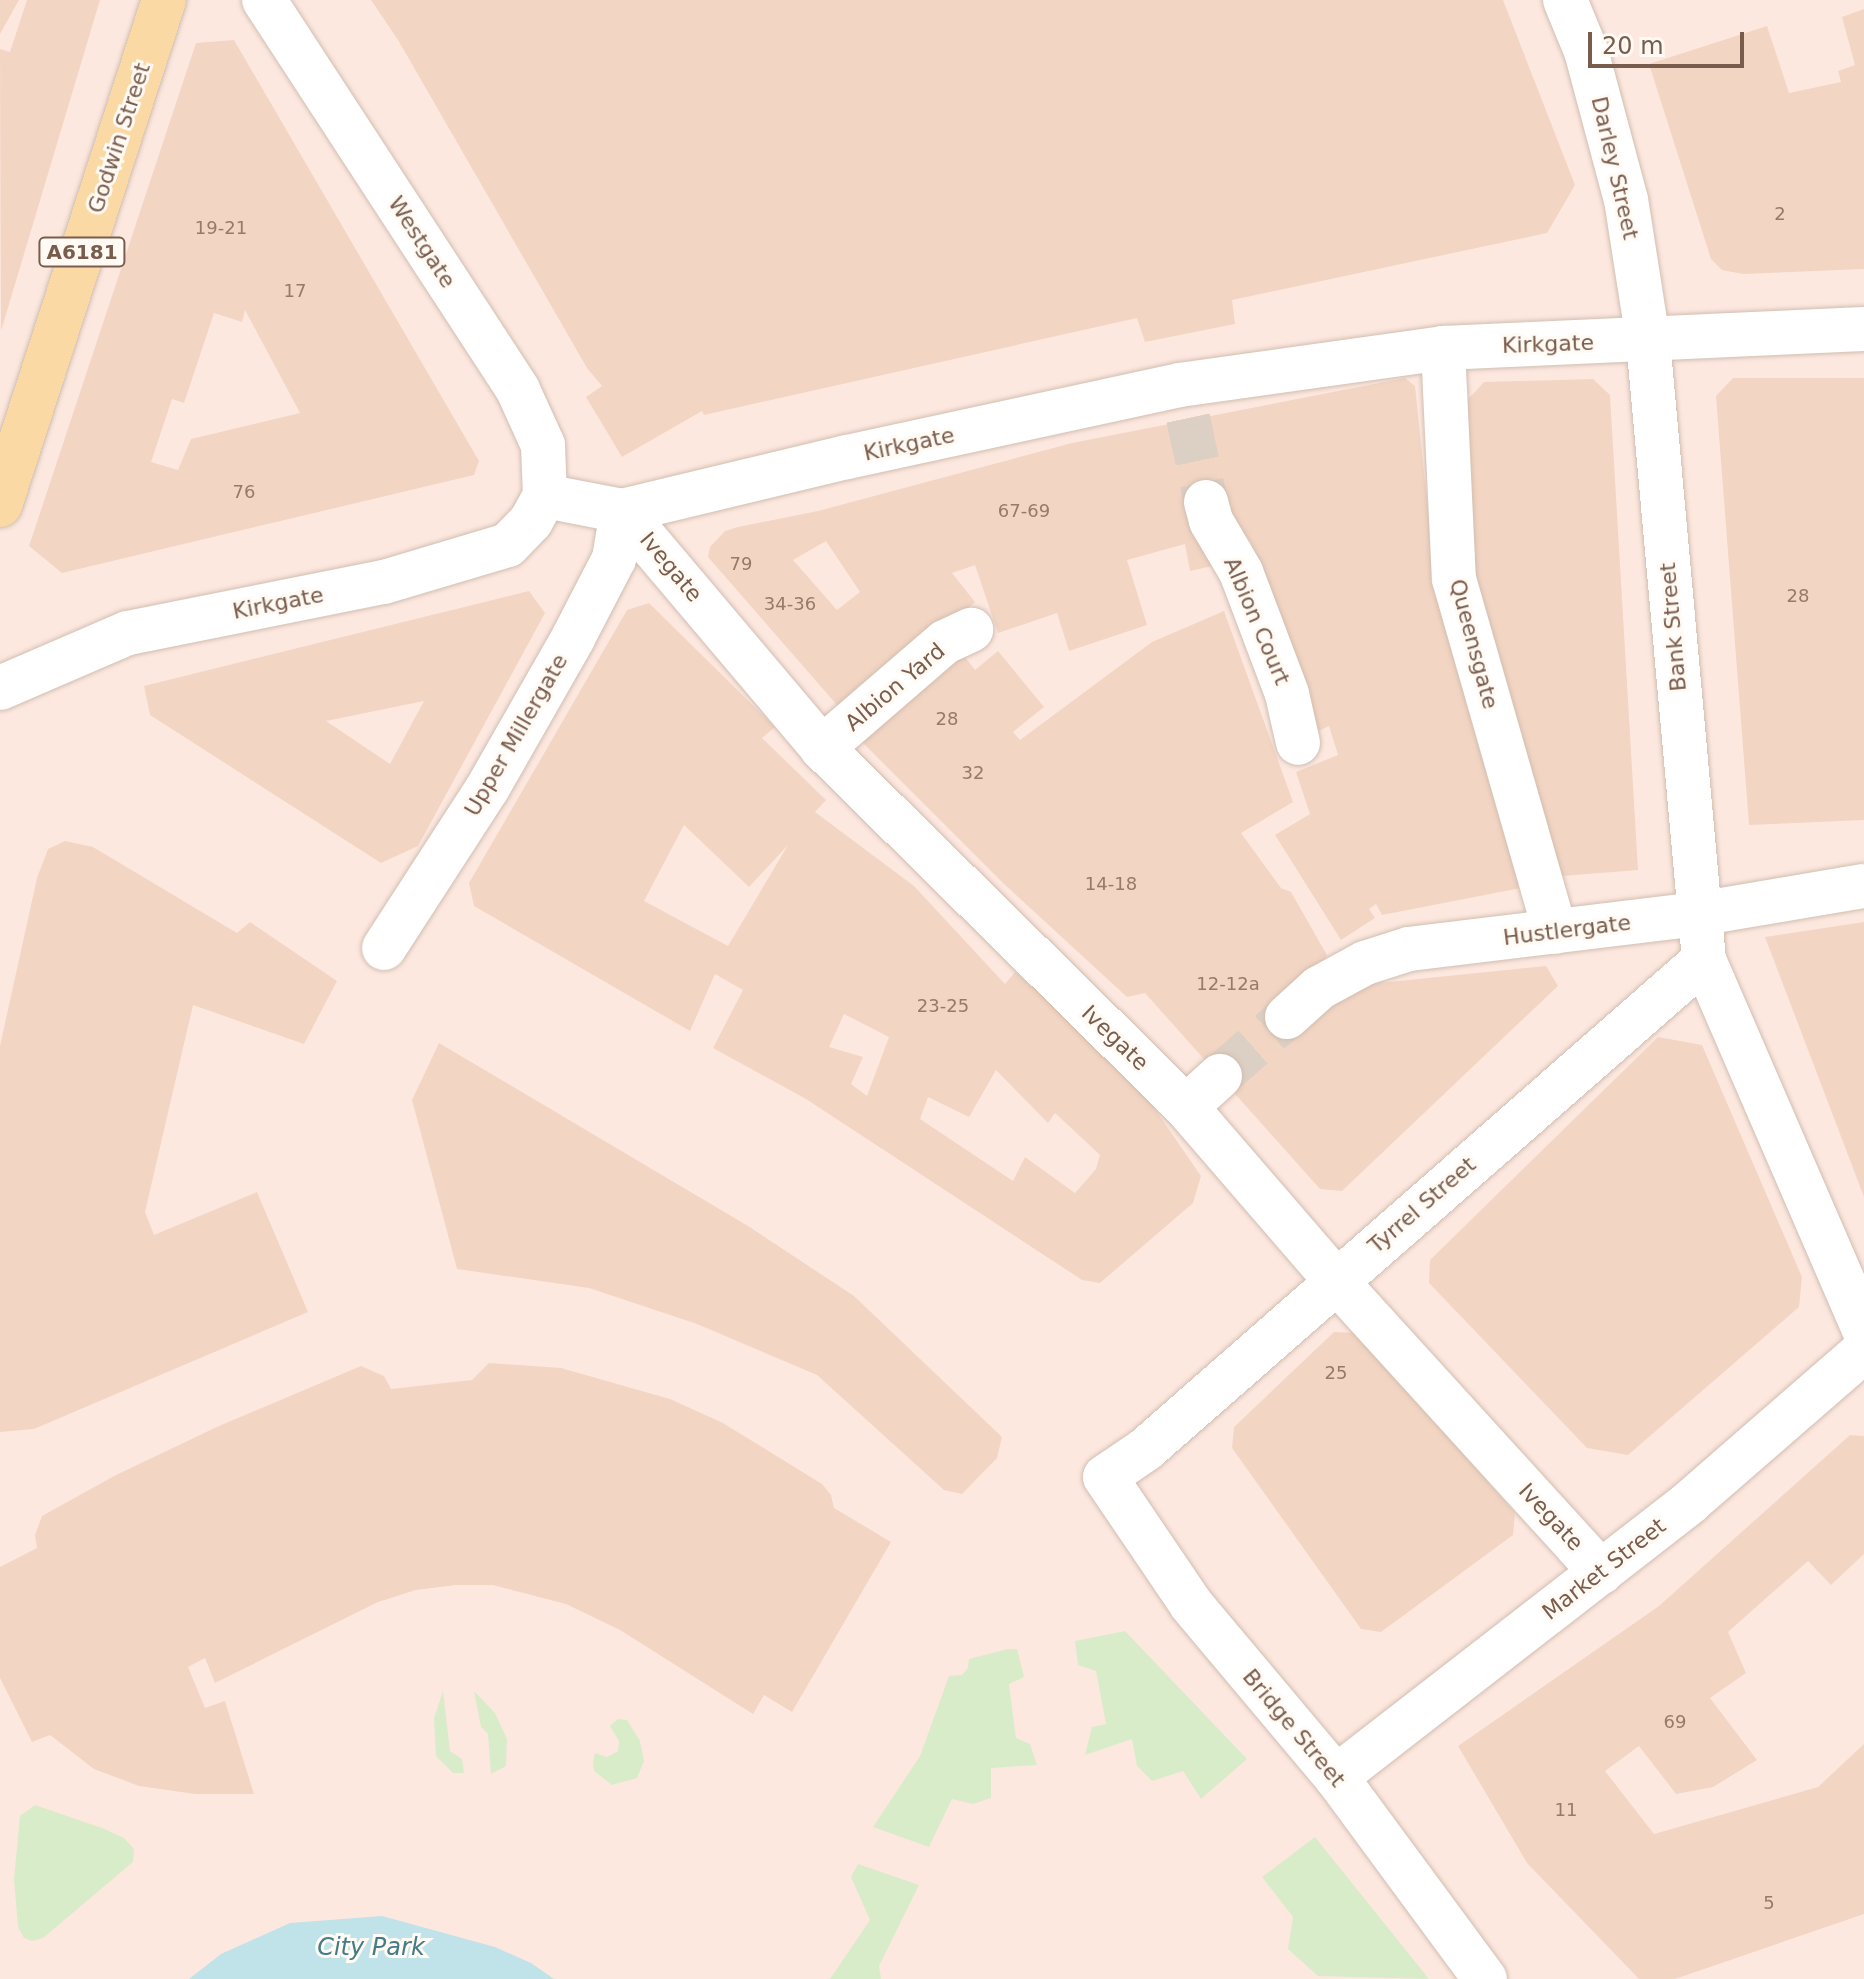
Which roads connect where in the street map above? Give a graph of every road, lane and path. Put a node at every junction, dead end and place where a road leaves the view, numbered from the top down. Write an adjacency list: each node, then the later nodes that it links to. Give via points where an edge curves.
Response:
1 (164, 0): 9 (main road, Godwin Street / A6181)
2 (264, 0): 7 (street, Westgate, via 518,390 543,445)
3 (1565, 0): 5 (street, Darley Street, via 1586,51 1626,200)
4 (1864, 329): 5 (street, Kirkgate)
5 (1648, 340): 6 (street, Kirkgate); 16 (street, Bank Street)
6 (1443, 348): 10 (street, Kirkgate, via 1184,402 847,457); 17 (street, Queensgate, via 1454,579)
7 (545, 496): 10 (street, Kirkgate); 12 (street, Kirkgate, via 508,545 384,582 128,633)
8 (1206, 502): 13 (street, Albion Court, via 1246,586 1287,694)
9 (0, 505)
10 (622, 511): 14 (street, Ivegate); 18 (street, Upper Millergate, via 614,559 573,638 487,789)
11 (971, 630): 14 (street, Albion Yard, via 945,642)
12 (0, 688)
13 (1298, 743)
14 (822, 748): 22 (street, Ivegate)
15 (1864, 886): 16 (street, Hustlergate)
16 (1698, 914): 17 (street, Hustlergate); 19 (street)
17 (1555, 932): 20 (street, Hustlergate, via 1409,949 1380,958 1319,988)
18 (384, 948)
19 (1704, 960): 23 (street, Tyrrel Street); 24 (street)
20 (1287, 1017)
21 (1220, 1076): 22 (street)
22 (1186, 1107): 23 (street, Ivegate)
23 (1336, 1281): 26 (street, Tyrrel Street, via 1146,1449); 27 (street, Ivegate)
24 (1864, 1330)
25 (1864, 1351): 27 (street, Market Street)
26 (1105, 1477): 28 (street, Bridge Street, via 1191,1604)
27 (1601, 1572): 28 (street, Market Street)
28 (1336, 1777): 29 (street, Bridge Street)
29 (1485, 1979)

